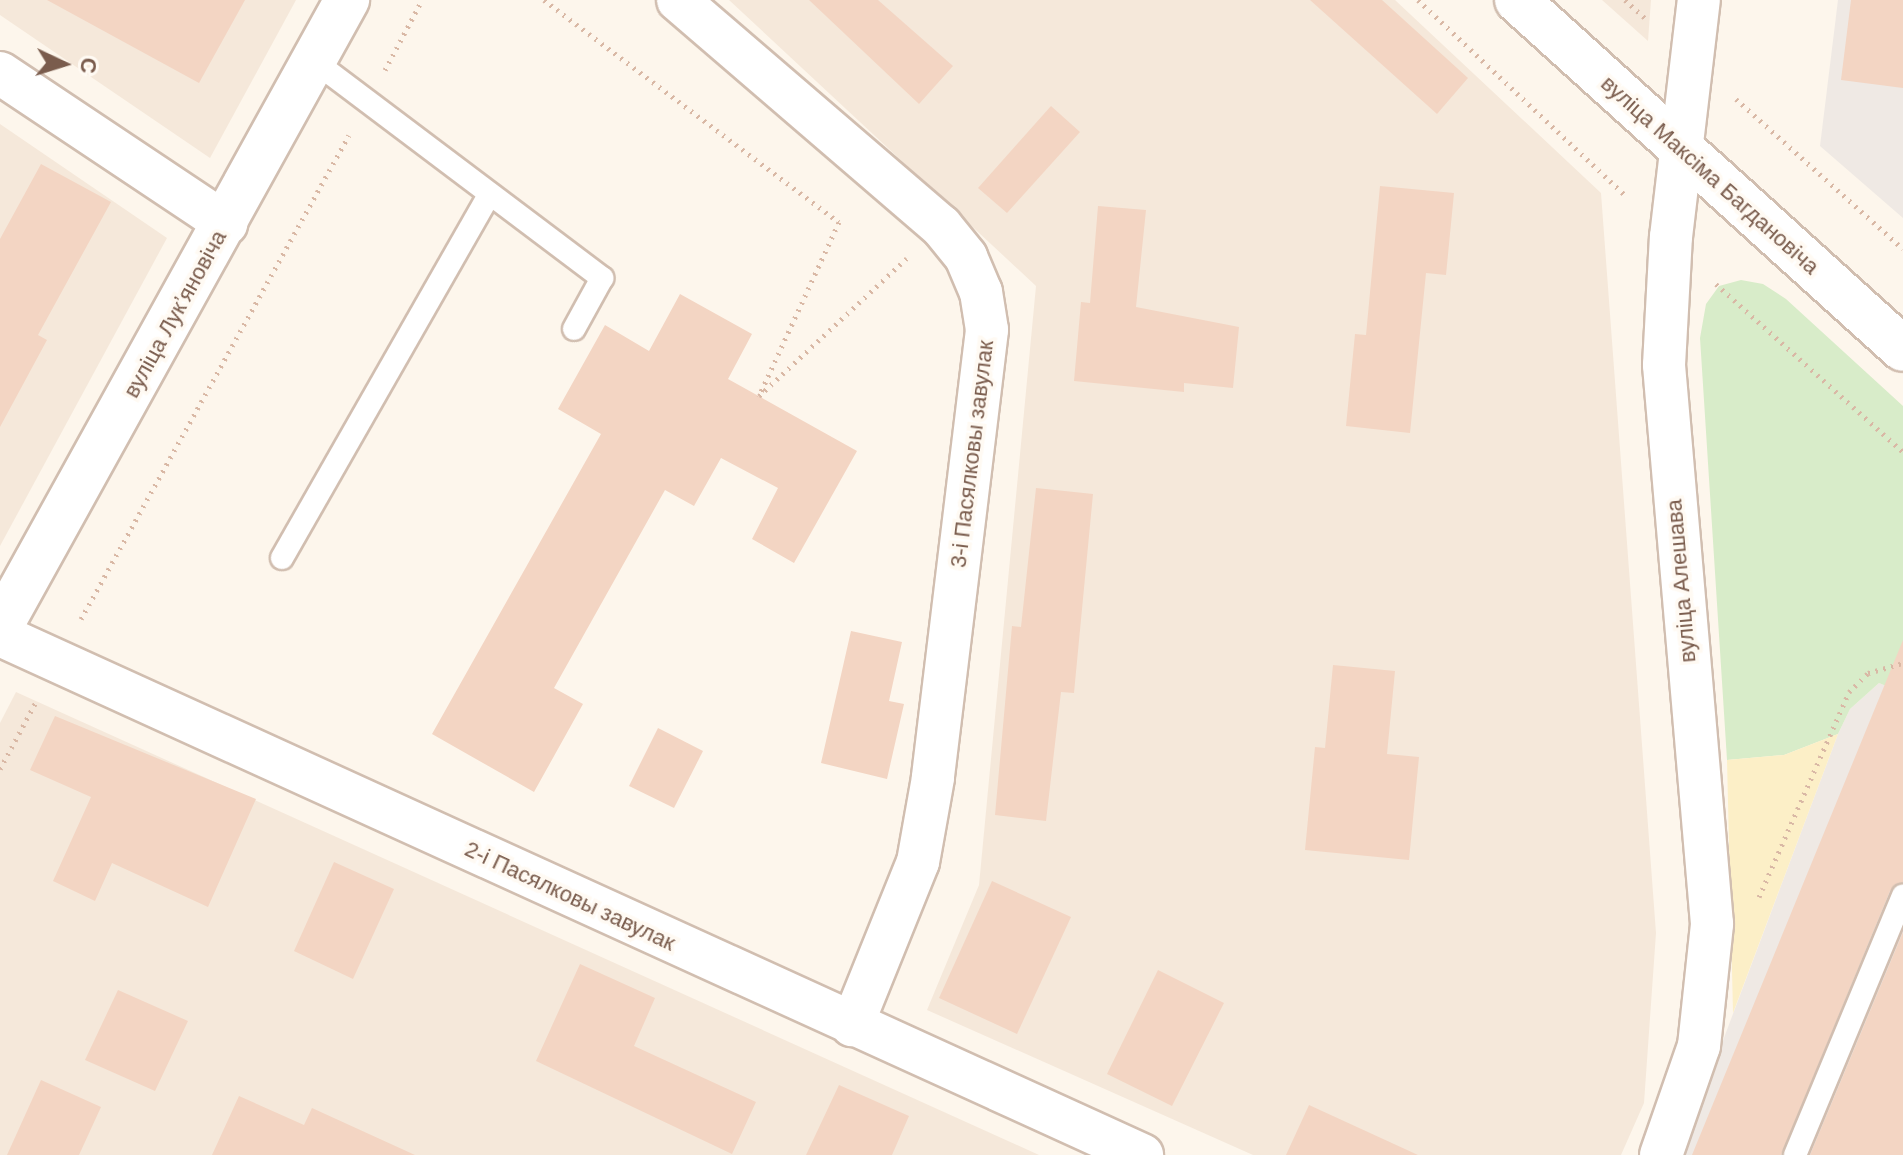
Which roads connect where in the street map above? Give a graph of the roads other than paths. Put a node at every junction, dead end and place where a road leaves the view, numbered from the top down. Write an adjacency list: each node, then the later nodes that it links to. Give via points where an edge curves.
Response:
1 (347, 0): 5 (main road, вуліца Лукʼяновіча)
2 (678, 0): 16 (street, 3-і Пасялковы завулак, via 941,226 966,257 981,292 987,330 918,862)
3 (1517, 0): 7 (main road, вуліца Максіма Багдановіча)
4 (1699, 0): 7 (street, вуліца Алешава)
5 (314, 61): 8 (lane); 9 (main road, вуліца Лукʼяновіча)
6 (0, 73): 9 (street)
7 (1680, 147): 11 (main road, вуліца Максіма Багдановіча); 18 (street, вуліца Алешава, via 1664,365 1712,924 1699,1046)
8 (490, 194): 10 (lane, via 602,278); 12 (lane)
9 (226, 224): 13 (main road, вуліца Лукʼяновіча)
10 (574, 329)
11 (1903, 349)
12 (282, 558)
13 (0, 627)
14 (0, 635): 16 (street, 2-і Пасялковы завулак)
15 (1903, 896): 19 (lane)
16 (852, 1025): 17 (street, 2-і Пасялковы завулак)
17 (1142, 1155)
18 (1661, 1155)
19 (1795, 1155)

